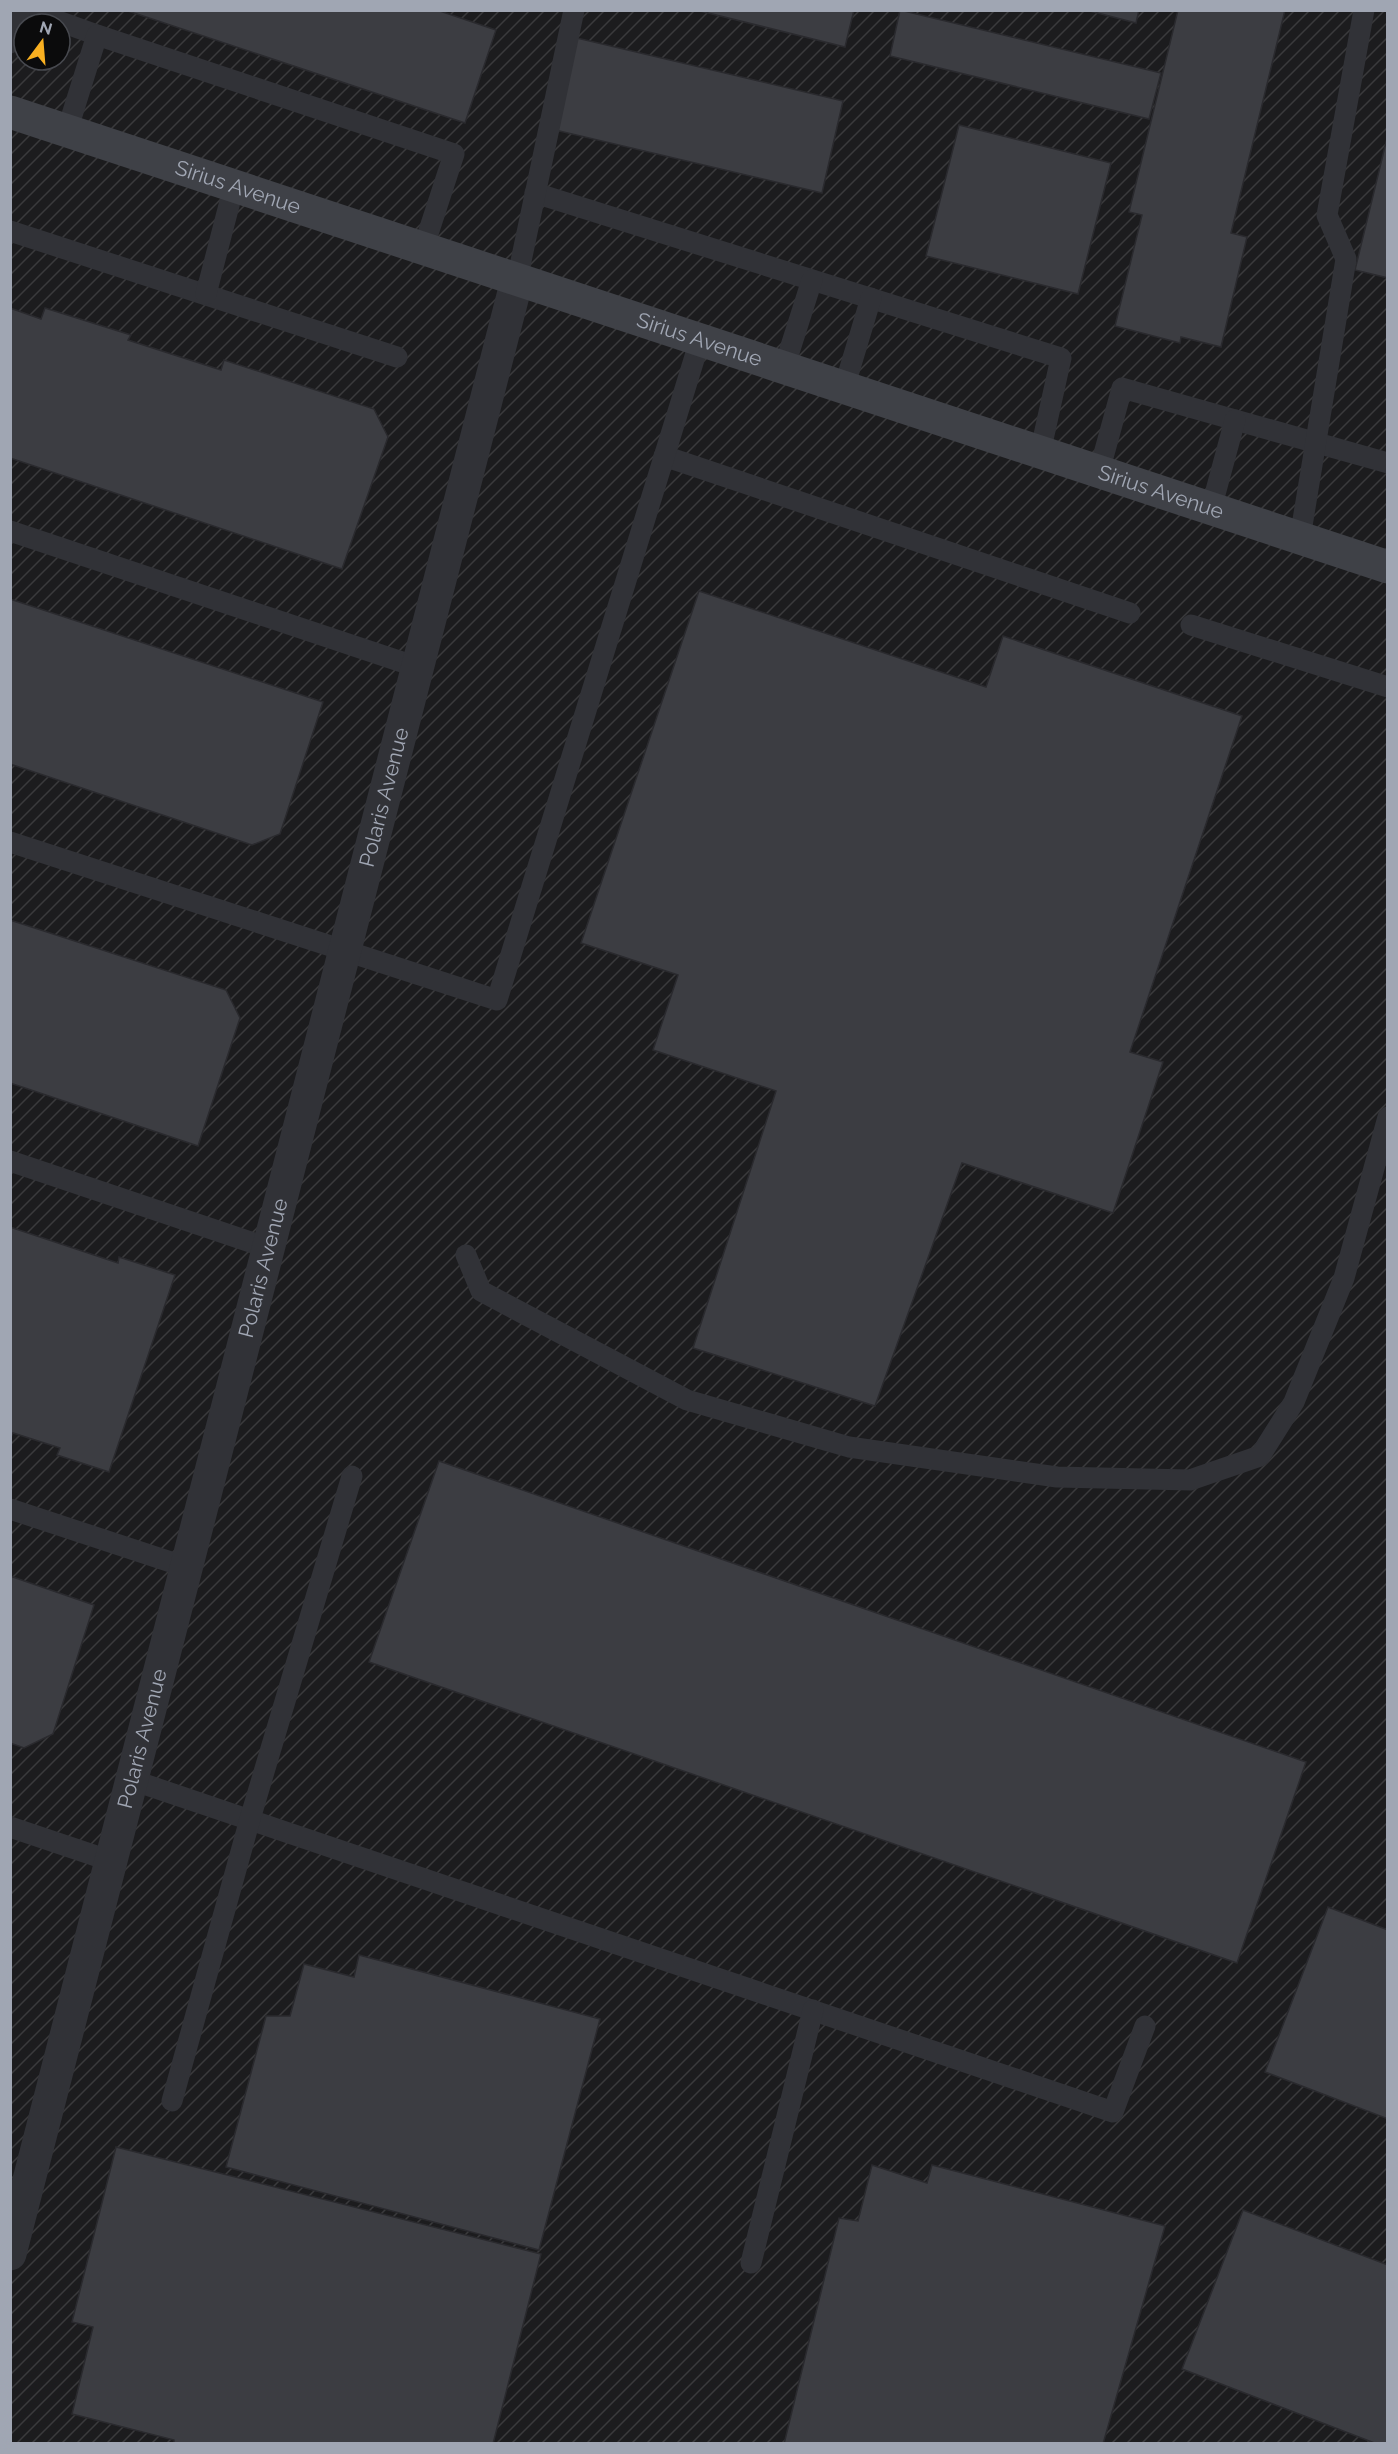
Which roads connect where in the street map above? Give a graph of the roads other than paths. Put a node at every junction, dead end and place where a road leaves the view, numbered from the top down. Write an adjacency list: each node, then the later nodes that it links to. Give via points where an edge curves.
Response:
1 (574, 10): 8 (lane)
2 (1364, 10): 20 (lane, via 1327,215 1346,259)
3 (72, 31): 4 (lane)
4 (97, 35): 6 (lane); 10 (lane, via 454,154)
5 (10, 112): 6 (street, Sirius Avenue)
6 (67, 131): 7 (street, Sirius Avenue)
7 (234, 186): 10 (street, Sirius Avenue); 13 (lane)
8 (535, 193): 11 (lane); 12 (lane)
9 (10, 231): 13 (lane)
10 (423, 249): 11 (street, Sirius Avenue)
11 (517, 280): 15 (street, Sirius Avenue); 31 (street, Polaris Avenue)
12 (812, 280): 14 (lane); 17 (lane)
13 (206, 294): 16 (lane)
14 (872, 298): 18 (lane); 21 (lane, via 1061,358)
15 (700, 340): 17 (street, Sirius Avenue); 22 (lane)
16 (397, 357)
17 (784, 368): 18 (street, Sirius Avenue)
18 (844, 388): 21 (street, Sirius Avenue)
19 (1235, 420): 20 (lane); 24 (lane, via 1122,388); 25 (lane)
20 (1315, 443): 23 (lane); 27 (lane)
21 (1040, 453): 24 (street, Sirius Avenue)
22 (664, 456): 29 (lane); 34 (lane, via 497,1000)
23 (1388, 463)
24 (1099, 472): 25 (street, Sirius Avenue)
25 (1211, 509): 27 (street, Sirius Avenue)
26 (10, 531): 31 (lane)
27 (1300, 538): 28 (street, Sirius Avenue)
28 (1388, 567)
29 (1130, 613)
30 (1191, 625): 32 (lane)
31 (417, 667): 34 (street, Polaris Avenue)
32 (1388, 687)
33 (10, 842): 34 (lane)
34 (345, 950): 37 (street, Polaris Avenue)
35 (1388, 1118): 38 (lane, via 1344,1278 1294,1402 1260,1456 1190,1480 1057,1477 849,1447 687,1400 481,1292)
36 (10, 1161): 37 (lane)
37 (268, 1248): 41 (street, Polaris Avenue)
38 (466, 1255)
39 (352, 1476): 43 (lane)
40 (10, 1509): 41 (lane)
41 (186, 1567): 42 (street, Polaris Avenue)
42 (132, 1779): 43 (lane); 45 (street, Polaris Avenue)
43 (250, 1819): 46 (lane); 48 (lane)
44 (10, 1827): 45 (lane)
45 (111, 1861): 49 (street, Polaris Avenue)
46 (813, 2010): 47 (lane, via 1113,2112); 50 (lane)
47 (1145, 2026)
48 (172, 2101)
49 (10, 2254)
50 (751, 2263)

